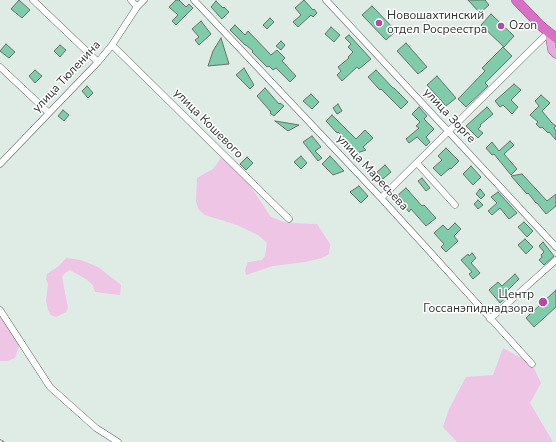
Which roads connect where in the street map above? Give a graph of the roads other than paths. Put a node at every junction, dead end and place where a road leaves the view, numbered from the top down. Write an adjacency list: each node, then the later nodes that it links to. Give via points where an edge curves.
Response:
1 (33, 0): 11 (street)
2 (131, 0): 7 (street)
3 (144, 0): 7 (street, улица Тюленина)
4 (194, 0): 17 (street, улица Маресьева)
5 (326, 0): 14 (street, улица Зорге)
6 (516, 0): 8 (highway)
7 (137, 7): 9 (street, улица Тюленина)
8 (552, 35): 10 (main road, via 552,50); 14 (street)
9 (112, 45): 11 (street, улица Тюленина); 19 (street, улица Кошевого)
10 (556, 54)
11 (98, 62): 13 (street, улица Тюленина)
12 (0, 67): 13 (street)
13 (49, 113): 16 (street, улица Тюленина)
14 (449, 131): 15 (street); 20 (street, улица Зорге)
15 (417, 163): 17 (street); 18 (street)
16 (0, 164)
17 (381, 198): 23 (street, улица Маресьева)
18 (455, 205)
19 (288, 219)
20 (556, 247)
21 (556, 260): 23 (street)
22 (0, 310): 25 (street, via 50,387 96,428)
23 (490, 319): 24 (street, улица Маресьева)
24 (532, 364)
25 (118, 442)

